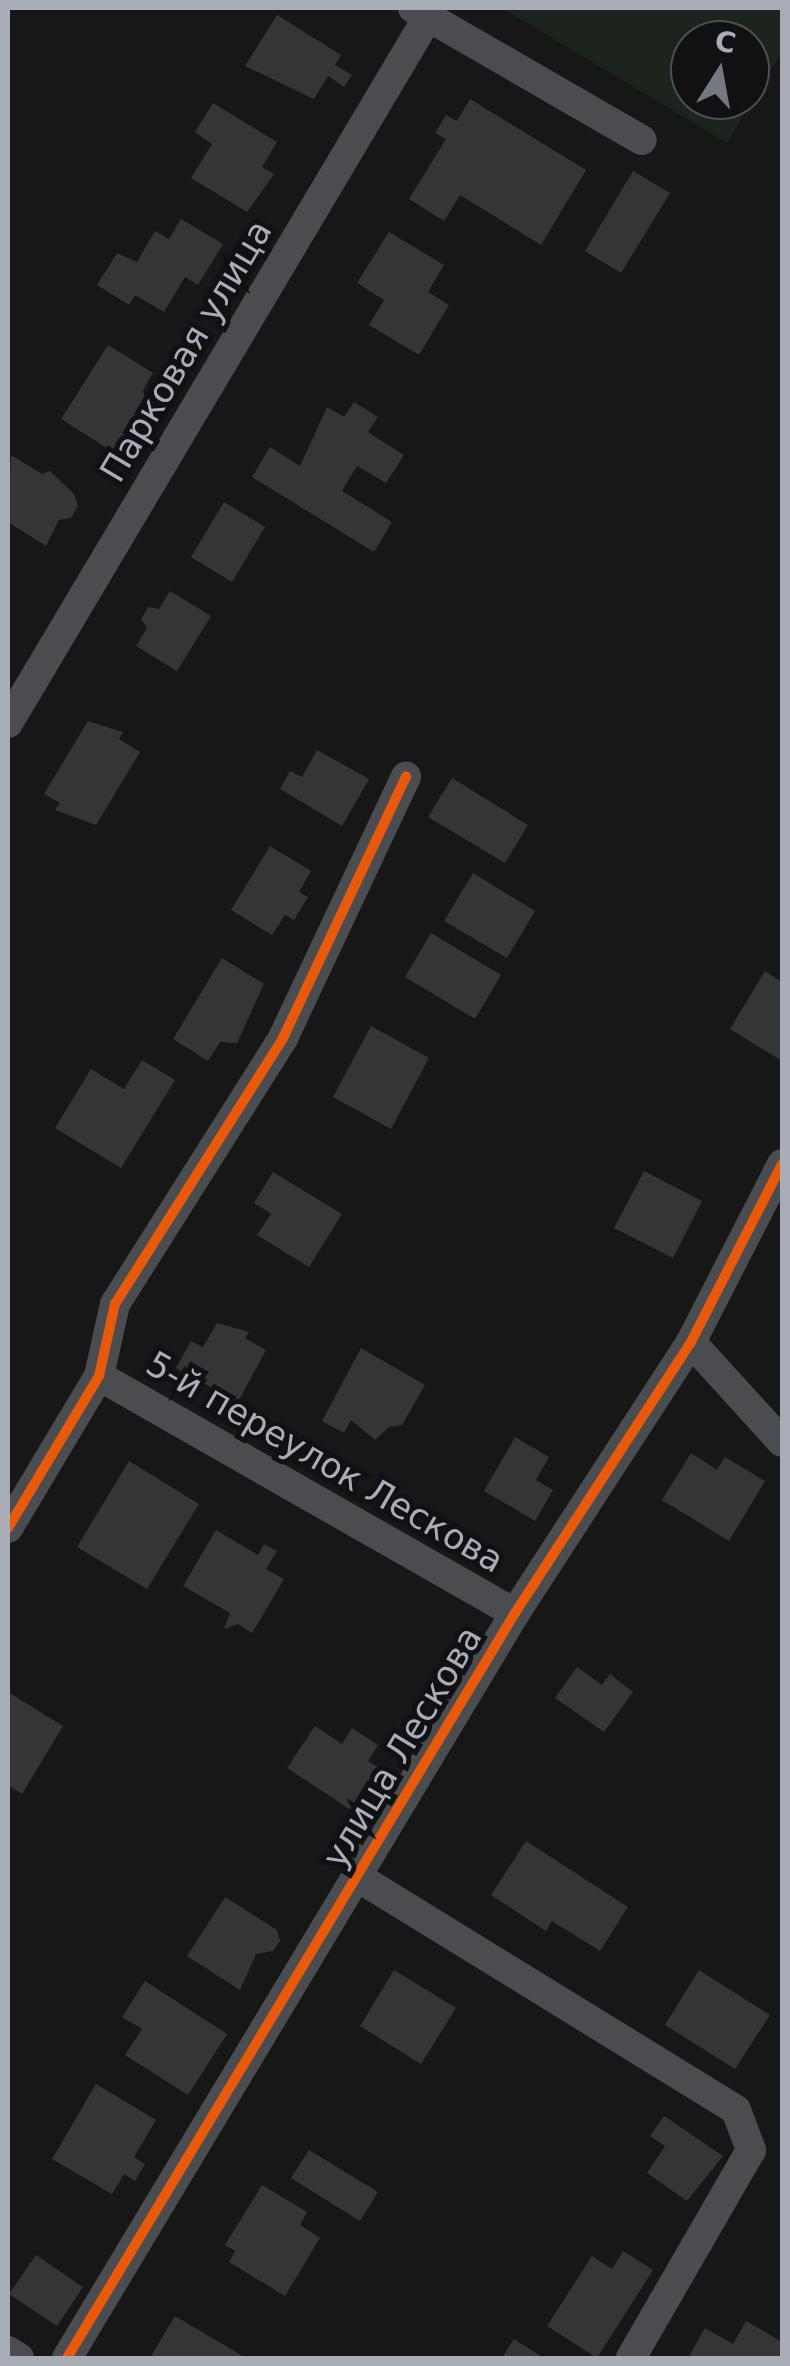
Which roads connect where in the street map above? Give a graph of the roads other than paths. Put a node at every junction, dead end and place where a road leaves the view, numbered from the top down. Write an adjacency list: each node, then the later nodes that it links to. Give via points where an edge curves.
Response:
1 (421, 12): 2 (street); 3 (street, Парковая улица)
2 (642, 140)
3 (8, 723)
4 (406, 777): 7 (street, via 283,1038 115,1304)
5 (782, 1164): 6 (street, улица Лескова)
6 (691, 1342): 8 (street); 10 (street, улица Лескова)
7 (99, 1376): 9 (street); 10 (street, 5-й переулок Лескова)
8 (782, 1442)
9 (8, 1528)
10 (515, 1613): 11 (street, улица Лескова)
11 (356, 1876): 14 (street, улица Лескова); 15 (street, via 736,2110 751,2150)
12 (8, 2351): 13 (street)
13 (19, 2358)
14 (67, 2358)
15 (630, 2358)

